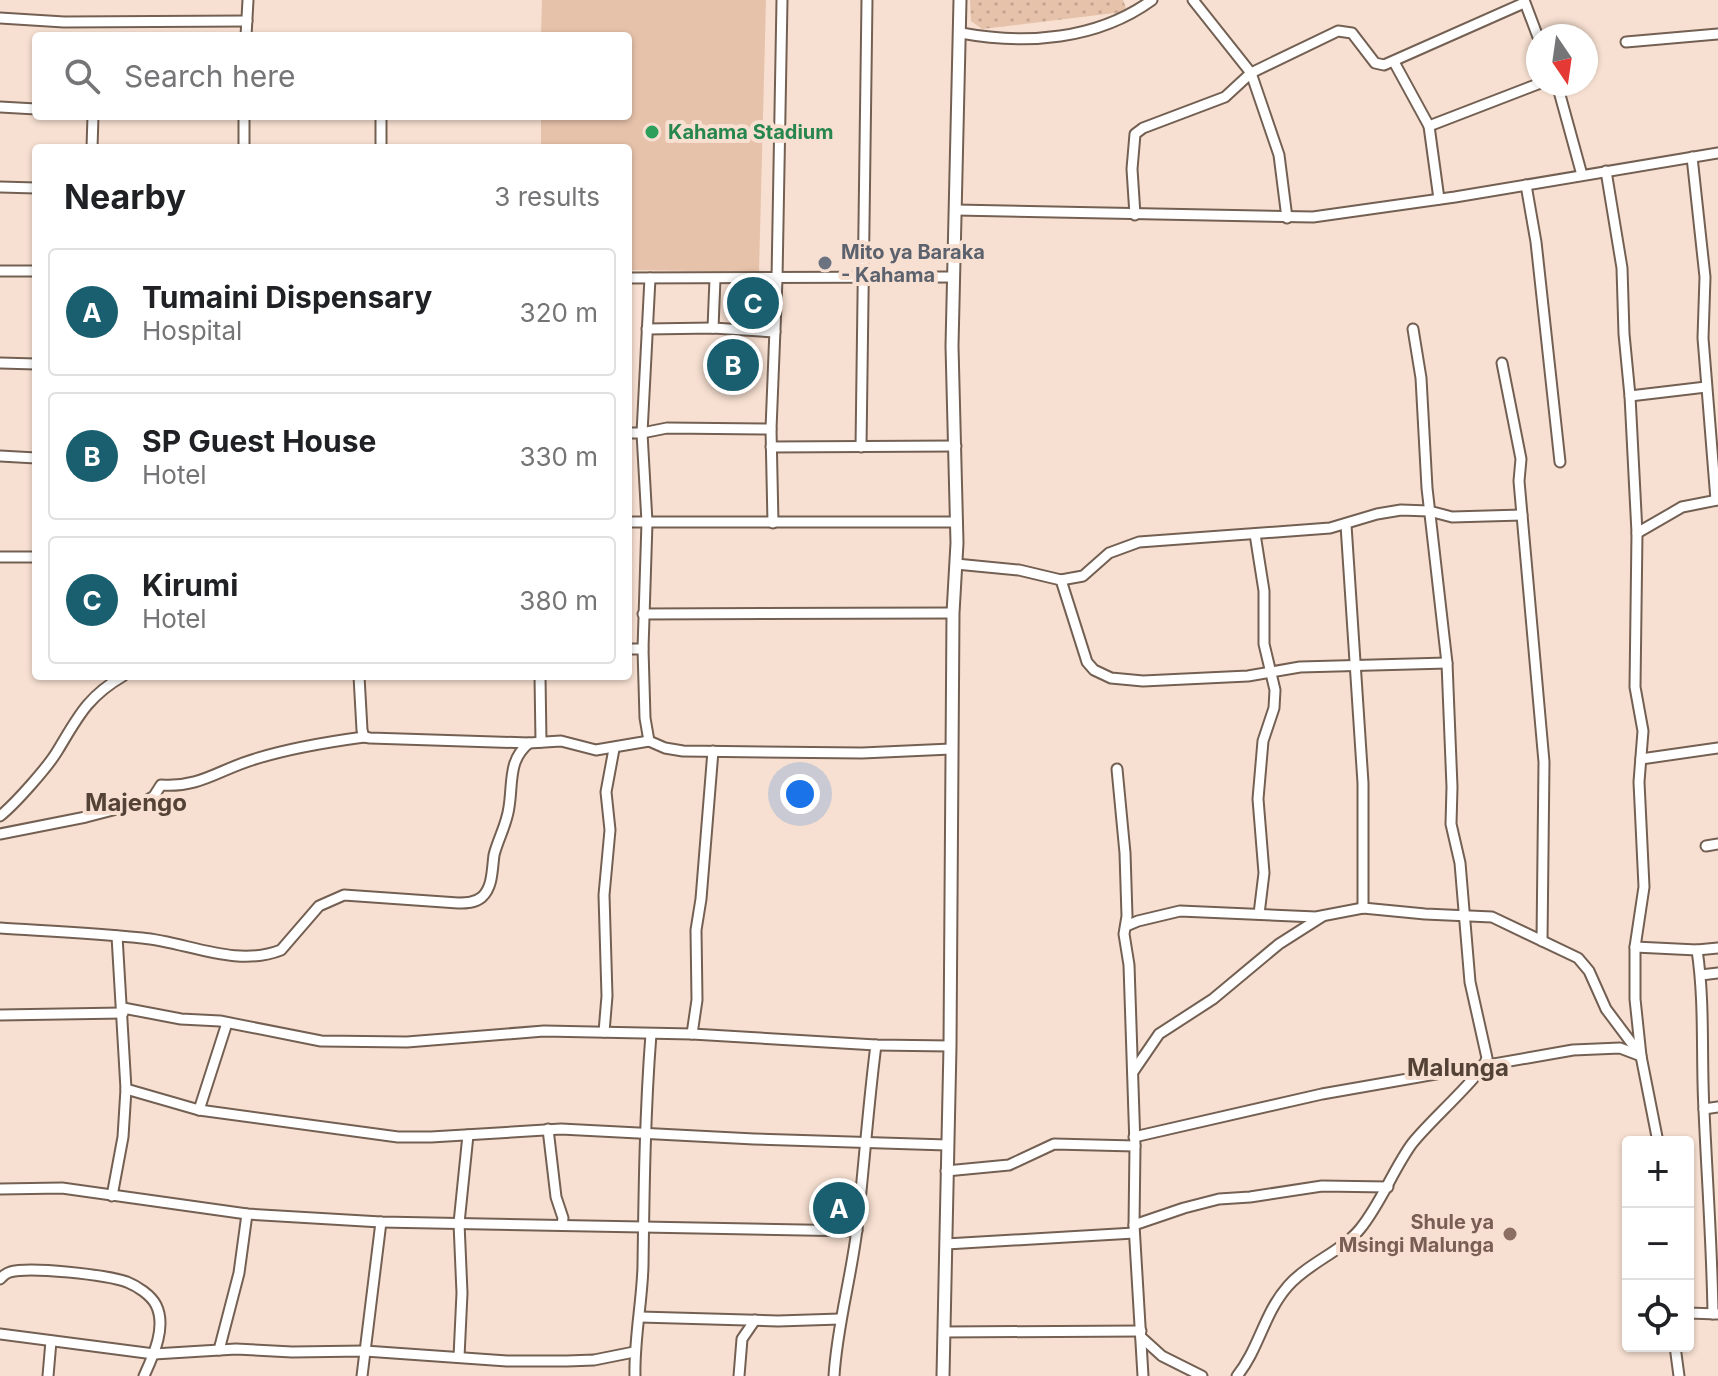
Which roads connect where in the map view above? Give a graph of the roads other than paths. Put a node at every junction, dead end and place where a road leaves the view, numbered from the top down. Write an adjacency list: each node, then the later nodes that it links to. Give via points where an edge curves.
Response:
1 (248, 0): 9 (street)
2 (782, 0): 48 (street)
3 (867, 0): 42 (street)
4 (960, 0): 12 (street)
5 (1152, 0): 12 (street, via 1119,21 1054,37 1007,40)
6 (1193, 0): 16 (street)
7 (1524, 1): 10 (street); 15 (street)
8 (0, 18): 9 (street)
9 (247, 21): 11 (street)
10 (1533, 24)
11 (246, 32)
12 (961, 33): 36 (street)
13 (1718, 34): 14 (street)
14 (1626, 42)
15 (1394, 62): 16 (street, via 1375,63 1352,33 1338,31); 24 (street)
16 (1251, 73): 37 (street, via 1225,97 1135,134); 38 (street, via 1279,155)
17 (1526, 89): 24 (street)
18 (1560, 96): 31 (street)
19 (0, 107): 20 (street)
20 (32, 109)
21 (93, 120): 25 (street)
22 (244, 120): 26 (street)
23 (381, 120): 27 (street)
24 (1429, 126): 35 (street)
25 (92, 144)
26 (244, 144)
27 (381, 144)
28 (1718, 153): 29 (street)
29 (1692, 157): 30 (street); 44 (street)
30 (1606, 171): 31 (street); 57 (street, via 1622,268)
31 (1582, 175): 32 (street)
32 (1526, 185): 35 (street); 66 (street)
33 (0, 187): 34 (street)
34 (32, 188)
35 (1439, 199): 38 (street)
36 (956, 210): 37 (street); 43 (street)
37 (1135, 215): 38 (street)
38 (1287, 218)
39 (0, 271): 40 (street)
40 (32, 271)
41 (1718, 276): 44 (street)
42 (863, 277): 43 (street); 48 (street); 63 (street)
43 (954, 277): 61 (street)
44 (1705, 277): 56 (street)
45 (632, 278): 46 (street)
46 (650, 278): 47 (street); 50 (street)
47 (715, 279): 48 (street); 49 (street)
48 (777, 279): 52 (street)
49 (713, 328): 50 (street); 52 (street)
50 (647, 329): 60 (street)
51 (1413, 329): 68 (street)
52 (775, 332): 58 (street)
53 (0, 363): 55 (street)
54 (1502, 363): 69 (street, via 1521,459)
55 (32, 364)
56 (1706, 387): 57 (street); 67 (street)
57 (1630, 396): 75 (street)
58 (771, 429): 60 (street, via 667,428); 62 (street)
59 (632, 433): 60 (street)
60 (642, 433): 71 (street)
61 (956, 446): 63 (street); 72 (street)
62 (771, 447): 63 (street); 73 (street)
63 (861, 447)
64 (0, 456): 65 (street)
65 (32, 458)
66 (1560, 462)
67 (1717, 500): 75 (street, via 1682,507)
68 (1429, 511): 69 (street, via 1452,517); 74 (street, via 1389,511); 85 (street)
69 (1522, 515): 112 (street, via 1544,762)
70 (632, 522): 71 (street)
71 (647, 522): 73 (street); 82 (street)
72 (957, 522): 73 (street); 79 (street)
73 (773, 523)
74 (1346, 525): 76 (street); 86 (street)
75 (1637, 533): 99 (street, via 1635,687 1643,731)
76 (1255, 534): 80 (street, via 1139,542 1109,553 1083,576); 87 (street, via 1263,578 1264,644)
77 (0, 557): 78 (street)
78 (32, 557)
79 (956, 564): 80 (street); 81 (street)
80 (1061, 580): 87 (street, via 1080,648 1102,675 1173,681)
81 (953, 613): 82 (street); 97 (street)
82 (643, 614): 84 (street)
83 (632, 649): 84 (street)
84 (643, 649): 92 (street)
85 (1447, 663): 86 (street); 107 (street, via 1451,816)
86 (1354, 666): 87 (street, via 1292,668); 105 (street, via 1363,783)
87 (1272, 674): 106 (street, via 1274,708 1263,741 1258,799 1264,873)
88 (118, 680): 101 (street, via 86,705 48,765)
89 (359, 680): 91 (street)
90 (540, 680): 93 (street)
91 (364, 737): 94 (street); 102 (street, via 277,752 196,783 161,785 144,802)
92 (649, 741): 96 (street); 98 (street, via 683,751)
93 (541, 742): 94 (street); 96 (street)
94 (529, 743): 111 (street, via 514,762 489,887 479,899 458,903 344,895 319,906 275,953 229,955)
95 (1718, 748): 99 (street)
96 (614, 749): 121 (street, via 606,792 610,830 604,895)
97 (951, 749): 98 (street); 125 (street)
98 (713, 751): 123 (street)
99 (1641, 759): 113 (street, via 1644,887)
100 (1117, 769): 109 (street)
101 (0, 816)
102 (0, 834)
103 (1718, 844): 104 (street)
104 (1706, 846)
105 (1363, 908): 107 (street); 108 (street)
106 (1259, 914): 108 (street); 109 (street, via 1173,912)
107 (1465, 915): 112 (street, via 1502,919); 127 (street)
108 (1323, 916): 128 (street, via 1159,1034)
109 (1126, 926): 128 (street)
110 (0, 928): 111 (street)
111 (117, 936): 118 (street)
112 (1542, 941): 126 (street, via 1582,961 1606,1009)
113 (1635, 947): 115 (street); 126 (street)
114 (1718, 948): 115 (street)
115 (1697, 950): 117 (street)
116 (1718, 973): 117 (street)
117 (1701, 975): 131 (street)
118 (123, 1010): 119 (street); 120 (street); 129 (street)
119 (0, 1015)
120 (227, 1023): 121 (street, via 321,1041); 132 (street)
121 (604, 1032): 122 (street)
122 (651, 1034): 123 (street); 134 (street)
123 (692, 1034): 124 (street)
124 (876, 1045): 125 (street); 138 (street)
125 (950, 1046): 139 (street)
126 (1641, 1056): 127 (street, via 1620,1048 1573,1050); 136 (street)
127 (1484, 1066): 137 (street, via 1322,1094); 142 (street, via 1411,1145)
128 (1132, 1074): 137 (street)
129 (126, 1089): 132 (street); 144 (street)
130 (1718, 1107): 131 (street)
131 (1704, 1109): 140 (street)
132 (199, 1110): 135 (street, via 398,1137)
133 (548, 1129): 134 (street); 135 (street); 148 (street)
134 (645, 1132): 138 (street); 149 (street)
135 (468, 1135): 147 (street)
136 (1657, 1136)
137 (1134, 1142): 141 (street, via 1049,1145 1009,1165); 150 (street)
138 (863, 1144): 139 (street); 151 (street)
139 (947, 1145): 141 (street)
140 (1712, 1153): 155 (street)
141 (946, 1171): 152 (street)
142 (1388, 1187): 150 (street, via 1339,1185 1219,1199); 178 (street, via 1358,1231 1286,1288)
143 (0, 1189): 144 (street, via 62,1188)
144 (112, 1196): 145 (street)
145 (247, 1214): 146 (street); 163 (street, via 239,1273)
146 (381, 1222): 147 (street); 164 (street)
147 (459, 1223): 148 (street); 168 (street)
148 (562, 1225): 149 (street)
149 (642, 1226): 151 (street); 156 (street)
150 (1134, 1229): 152 (street); 161 (street)
151 (857, 1231): 157 (street)
152 (946, 1244): 159 (street)
153 (0, 1279): 167 (street, via 10,1272 53,1271 127,1282 156,1304 160,1324)
154 (1694, 1313): 155 (street)
155 (1716, 1314)
156 (640, 1317): 158 (street); 165 (street)
157 (840, 1319): 158 (street); 174 (street)
158 (755, 1320): 173 (street, via 742,1339)
159 (944, 1332): 161 (street); 175 (street)
160 (0, 1334): 162 (street)
161 (1141, 1334): 176 (street); 177 (street, via 1162,1356)
162 (51, 1341): 167 (street); 169 (street)
163 (219, 1350): 164 (street); 167 (street)
164 (365, 1351): 168 (street); 171 (street)
165 (634, 1352): 168 (street, via 567,1361); 172 (street)
166 (1676, 1352): 179 (street)
167 (154, 1354): 170 (street)
168 (459, 1357)
169 (48, 1376)
170 (144, 1376)
171 (362, 1376)
172 (635, 1376)
173 (739, 1376)
174 (834, 1376)
175 (943, 1376)
176 (1143, 1376)
177 (1202, 1376)
178 (1237, 1376)
179 (1679, 1376)

